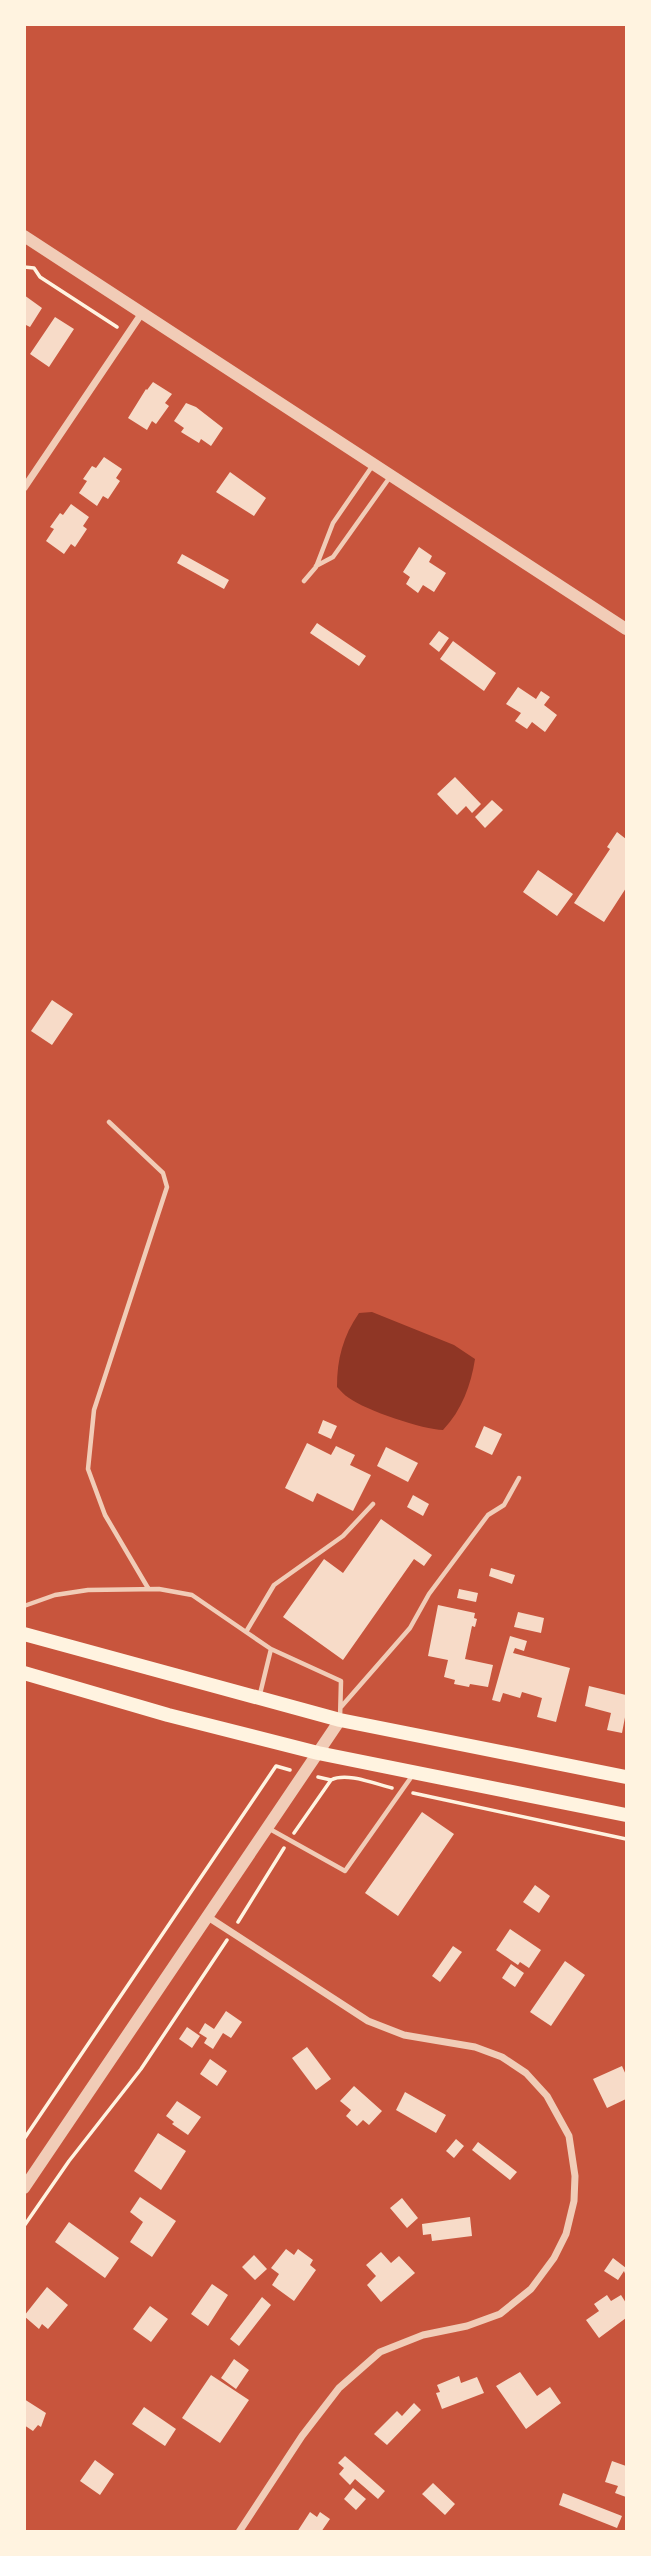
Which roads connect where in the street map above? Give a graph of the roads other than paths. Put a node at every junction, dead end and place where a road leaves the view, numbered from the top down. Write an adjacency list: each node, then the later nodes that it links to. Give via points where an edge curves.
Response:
1 (24, 236): 2 (street)
2 (142, 313): 3 (street); 5 (street)
3 (374, 464): 4 (street); 6 (lane, via 333,523)
4 (391, 476): 6 (lane, via 333,556); 8 (street)
5 (24, 488)
6 (316, 567): 7 (lane)
7 (304, 581)
8 (626, 629)
9 (109, 1122): 12 (lane, via 163,1173 167,1188 94,1410 88,1469 105,1515)
10 (519, 1478): 19 (lane, via 505,1505 488,1515 429,1594 410,1628)
11 (373, 1504): 14 (lane, via 342,1536 274,1585)
12 (148, 1588): 13 (lane, via 88,1590); 14 (lane, via 192,1595)
13 (24, 1605)
14 (246, 1632): 16 (lane)
15 (24, 1634): 18 (main road)
16 (271, 1649): 18 (lane); 19 (lane, via 341,1681)
17 (24, 1673): 20 (main road, via 168,1716)
18 (259, 1698): 19 (main road)
19 (341, 1713): 20 (street); 22 (main road)
20 (318, 1753): 21 (main road); 24 (street)
21 (414, 1772): 23 (main road); 24 (lane, via 345,1871)
22 (626, 1777)
23 (626, 1815)
24 (268, 1828): 25 (street)
25 (208, 1917): 26 (street); 27 (street, via 368,2021 404,2035 475,2047 526,2073 547,2096 569,2136 575,2176 566,2234 531,2290 500,2314 380,2352 339,2388)
26 (24, 2188)
27 (239, 2532)

